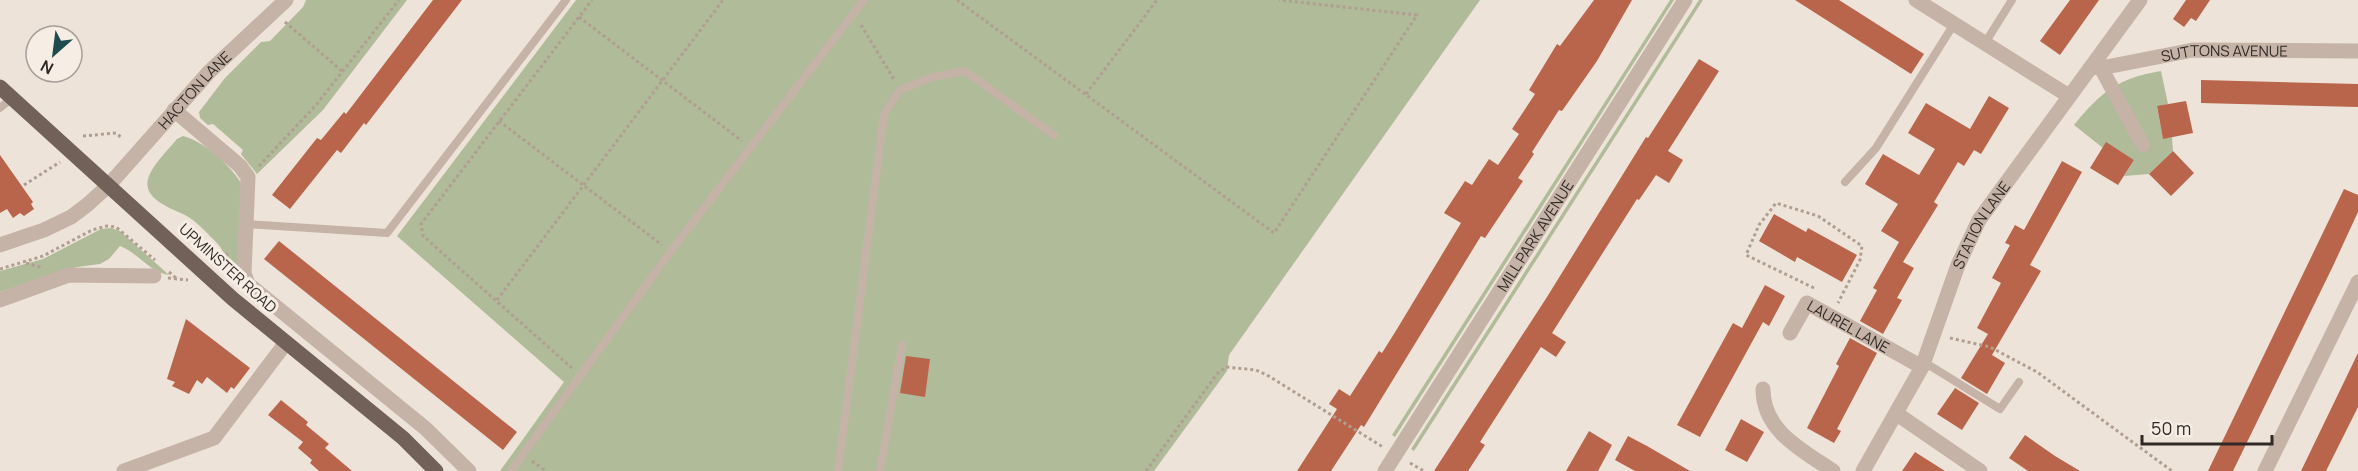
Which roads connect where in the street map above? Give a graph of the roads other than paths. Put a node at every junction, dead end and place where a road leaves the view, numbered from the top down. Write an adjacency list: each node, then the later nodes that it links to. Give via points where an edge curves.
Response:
1 (286, 0): 16 (street, HACTON LANE)
2 (566, 0): 21 (lane, via 387,233)
3 (864, 0): 36 (lane, via 671,251)
4 (1685, 0): 39 (street, MILL PARK AVENUE)
5 (1916, 0): 8 (street)
6 (2012, 0): 9 (lane)
7 (2140, 0): 11 (street, STATION LANE)
8 (1954, 24): 9 (street); 19 (lane, via 1876,148)
9 (1985, 43): 13 (street)
10 (2358, 51): 11 (street, SUTTONS AVENUE, via 2193,50)
11 (2096, 68): 13 (street, STATION LANE); 18 (street)
12 (0, 87): 14 (main road, UPMINSTER ROAD)
13 (2069, 96): 29 (street, STATION LANE, via 1979,220 1958,265)
14 (12, 98): 15 (lane); 20 (main road, UPMINSTER ROAD)
15 (0, 108)
16 (174, 110): 20 (street, HACTON LANE); 21 (street, via 248,177)
17 (1054, 135): 37 (lane, via 965,71 933,77 900,90 884,114)
18 (2143, 145)
19 (1845, 182)
20 (108, 186): 22 (street, HACTON LANE, via 71,218); 27 (main road, UPMINSTER ROAD)
21 (246, 225): 35 (street, via 244,273 253,289 425,428)
22 (0, 245)
23 (154, 276): 25 (street, via 69,275)
24 (2358, 282): 43 (street)
25 (0, 300)
26 (1790, 333): 29 (street, LAUREL LANE, via 1807,303)
27 (285, 344): 33 (street, via 214,438); 34 (main road, UPMINSTER ROAD, via 403,438)
28 (902, 345): 38 (lane)
29 (1923, 364): 30 (lane, via 2000,409); 32 (street, STATION LANE)
30 (2019, 382)
31 (1763, 389): 40 (street, via 1763,404 1777,429)
32 (1897, 414): 41 (street, STATION LANE); 42 (street)
33 (124, 471)
34 (436, 471)
35 (469, 471)
36 (511, 471)
37 (838, 471)
38 (880, 471)
39 (1385, 471)
40 (1833, 471)
41 (1863, 471)
42 (1980, 471)
43 (2265, 471)

